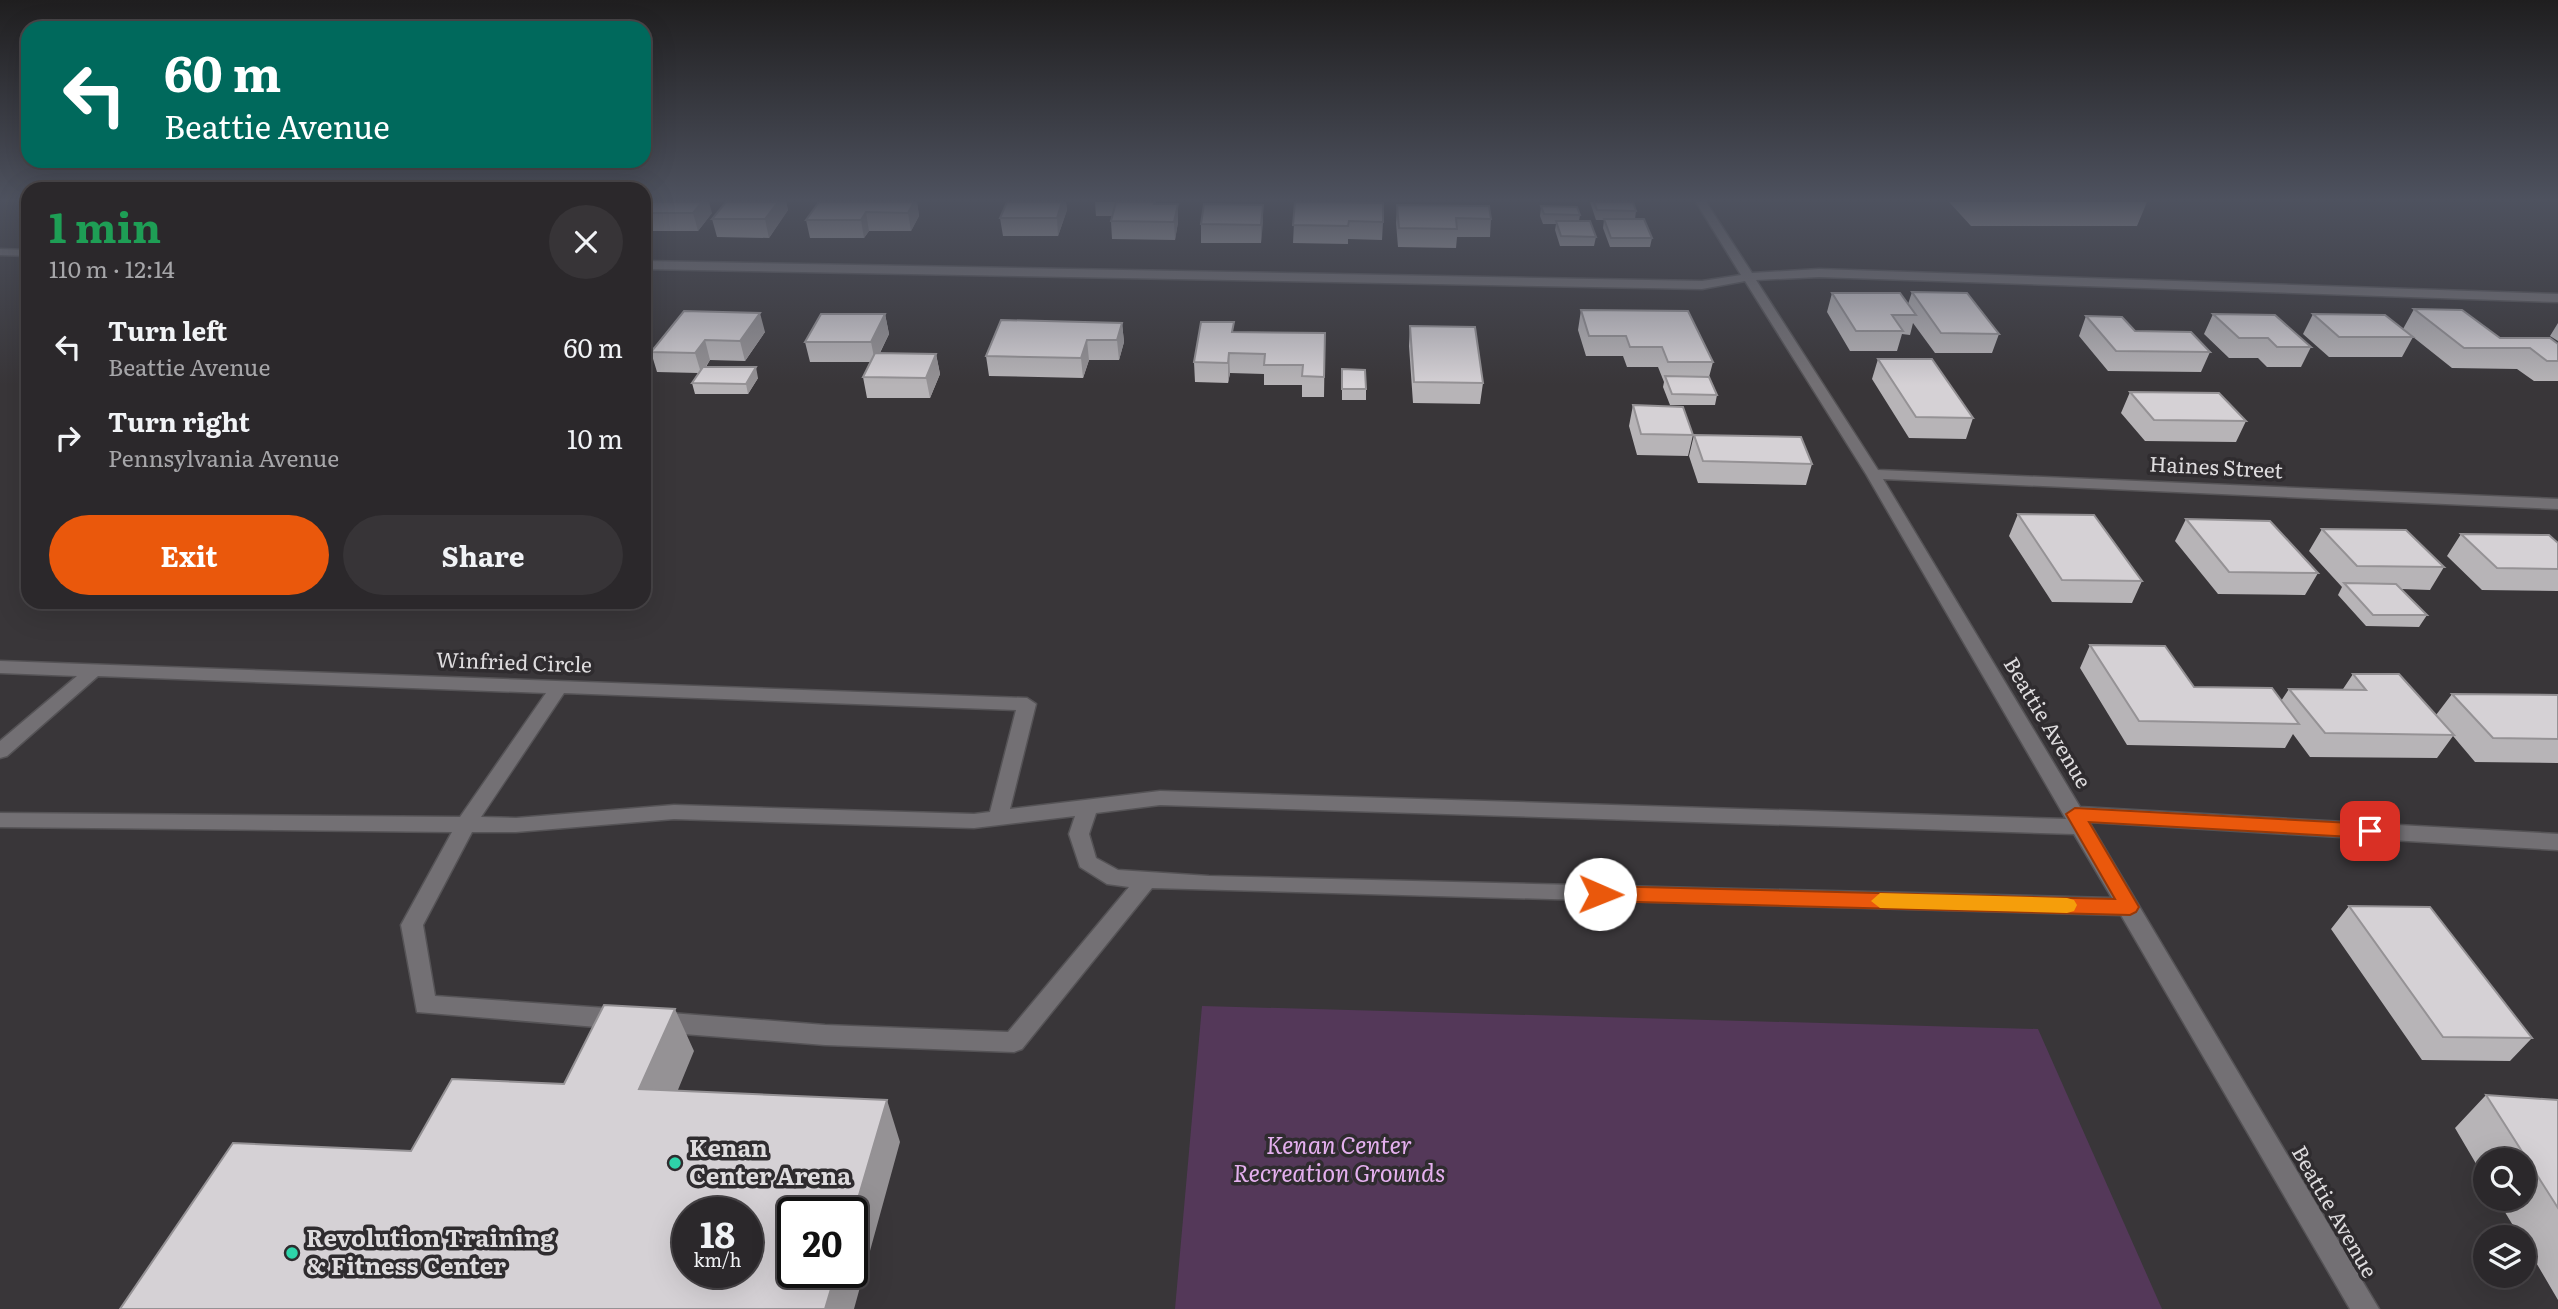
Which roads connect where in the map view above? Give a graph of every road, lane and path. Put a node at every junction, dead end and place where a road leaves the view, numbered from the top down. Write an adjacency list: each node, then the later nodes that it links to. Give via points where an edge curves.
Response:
1 (1740, 263): 3 (street, Beattie Avenue)
2 (651, 265): 3 (street, via 1703,285)
3 (1749, 277): 4 (street, via 1819,273); 5 (street, Beattie Avenue)
4 (2558, 298)
5 (1873, 474): 6 (street, Haines Street); 14 (street, Beattie Avenue)
6 (2558, 505)
7 (0, 667): 8 (street, Winfried Circle)
8 (93, 671): 9 (street, Winfried Circle); 10 (street)
9 (559, 687): 12 (street, Winfried Circle, via 1027,704); 15 (street)
10 (0, 751)
11 (1088, 807): 12 (street); 14 (street, via 1160,798); 17 (street, via 1079,834 1087,862 1114,878)
12 (998, 818): 15 (street, via 674,813 516,825)
13 (0, 820): 15 (street)
14 (2078, 820): 16 (street); 18 (street, Beattie Avenue)
15 (466, 824): 17 (street, via 412,925 425,1005 825,1035 1014,1042)
16 (2558, 842)
17 (1147, 880): 18 (street)
18 (2130, 907): 19 (street, Beattie Avenue)
19 (2365, 1309)

